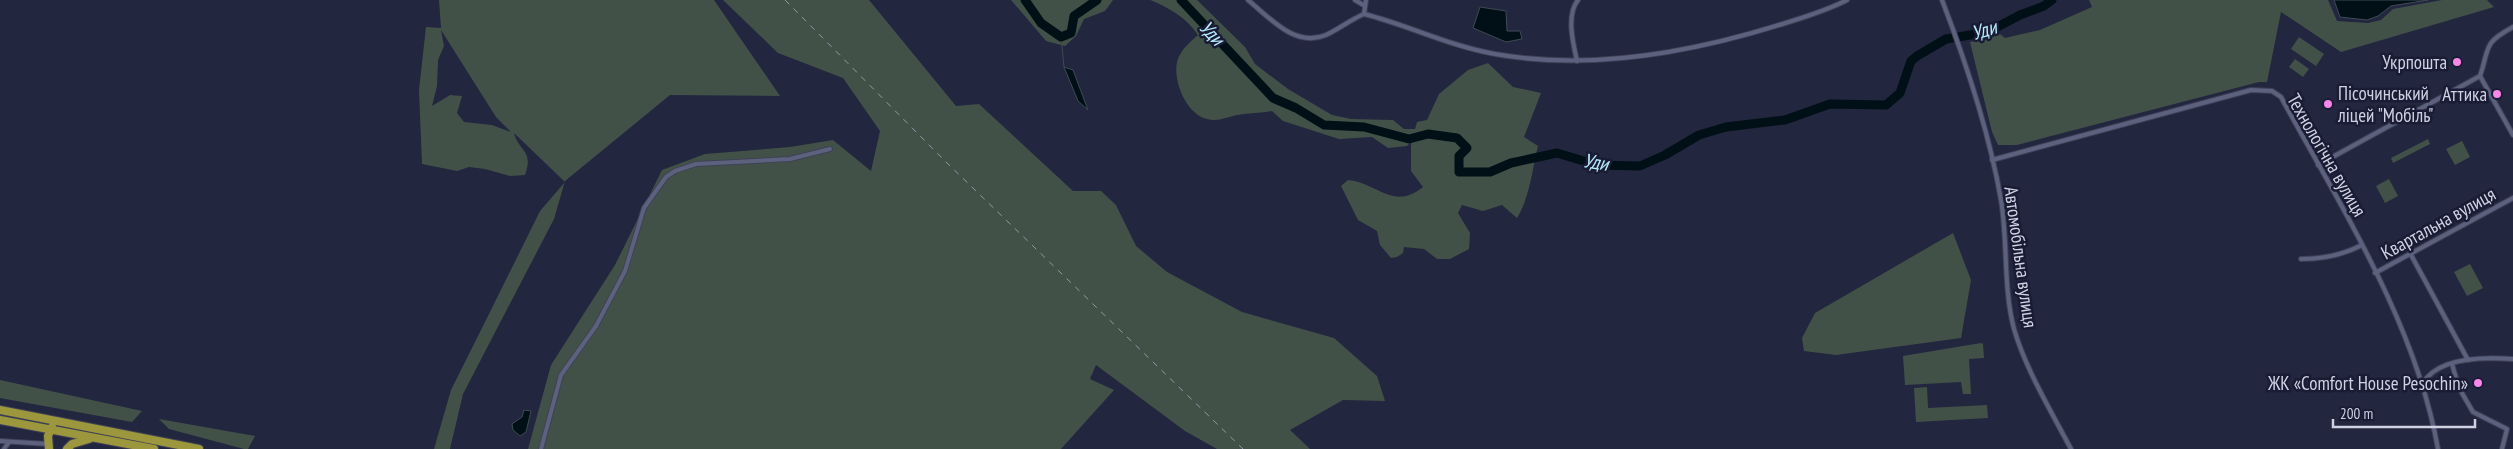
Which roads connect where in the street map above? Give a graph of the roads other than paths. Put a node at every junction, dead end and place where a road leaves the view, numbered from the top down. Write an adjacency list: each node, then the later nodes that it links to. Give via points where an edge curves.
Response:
1 (1248, 0): 8 (street, via 1287,31 1306,38 1323,36)
2 (1355, 0): 7 (street)
3 (1366, 0): 7 (street)
4 (1578, 0): 10 (street, via 1572,7 1572,40)
5 (1847, 0): 10 (street, via 1729,40)
6 (1942, 0): 14 (street, Автомобільна вулиця, via 1965,60)
7 (1364, 6): 8 (street)
8 (1364, 14): 10 (street, via 1495,54)
9 (2513, 27): 11 (street, via 2496,36 2487,48)
10 (1577, 61)
11 (2480, 76): 12 (street); 15 (street)
12 (2513, 135)
13 (830, 149): 37 (street, via 790,159 696,164 666,177 644,208 625,271 596,326 562,375)
14 (1992, 160): 15 (street, Технологічна вулиця, via 2262,89 2281,97); 38 (street, Автомобільна вулиця, via 2001,200 2015,331)
15 (2318, 165): 17 (street, Технологічна вулиця)
16 (2513, 198): 18 (street, Квартальна вулиця)
17 (2362, 245): 19 (street, via 2321,259); 20 (street, Технологічна вулиця)
18 (2410, 253): 20 (street, Квартальна вулиця); 22 (street)
19 (2301, 259)
20 (2375, 273): 24 (street, Технологічна вулиця)
21 (2513, 359): 22 (street)
22 (2468, 360): 23 (street)
23 (2452, 364): 24 (street, via 2438,367 2428,374); 40 (street, via 2459,388 2473,412 2507,429)
24 (2423, 383): 39 (street, Технологічна вулиця)
25 (0, 410): 27 (highway)
26 (0, 420): 28 (highway)
27 (58, 421): 28 (highway); 36 (highway)
28 (49, 430): 29 (highway); 32 (highway)
29 (93, 438): 34 (highway, via 72,444); 35 (highway)
30 (0, 441): 31 (street)
31 (9, 442): 32 (street); 33 (street)
32 (48, 447)
33 (4, 449)
34 (67, 449)
35 (150, 449)
36 (199, 449)
37 (541, 449)
38 (2071, 449)
39 (2438, 449)
40 (2502, 449)

